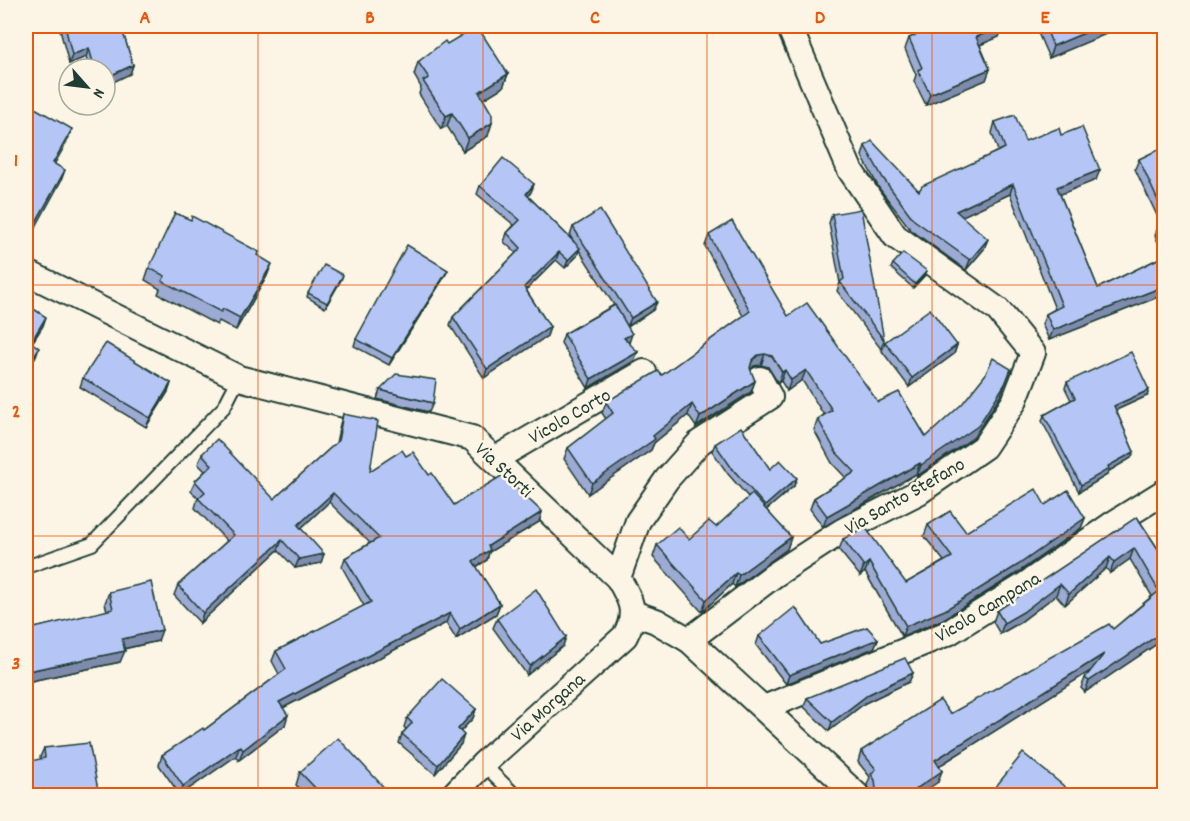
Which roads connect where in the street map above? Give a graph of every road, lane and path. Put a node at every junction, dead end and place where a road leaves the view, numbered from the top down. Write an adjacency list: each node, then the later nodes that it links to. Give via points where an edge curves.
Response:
1 (789, 26): 11 (street, Via Santo Stefano, via 850,170 895,236 998,309 1033,353 1014,402 984,447 919,492 842,531 773,576)
2 (26, 272): 4 (street, Via Storti)
3 (644, 372): 6 (street, Vicolo Corto)
4 (238, 378): 6 (street, Via Storti, via 472,438); 8 (lane, via 224,407 92,544)
5 (760, 379): 9 (street, via 770,397 700,442 667,479 638,522)
6 (495, 459): 9 (street, Via Storti)
7 (1164, 492): 12 (street, Vicolo Campana, via 948,633)
8 (26, 567)
9 (618, 578): 10 (street, Via Storti)
10 (633, 613): 11 (street); 13 (street, Via Morgana, via 625,636)
11 (689, 640): 12 (street)
12 (764, 708): 16 (street)
13 (483, 764): 14 (street, Via Morgana); 15 (lane)
14 (452, 795)
15 (516, 795)
16 (858, 795)

